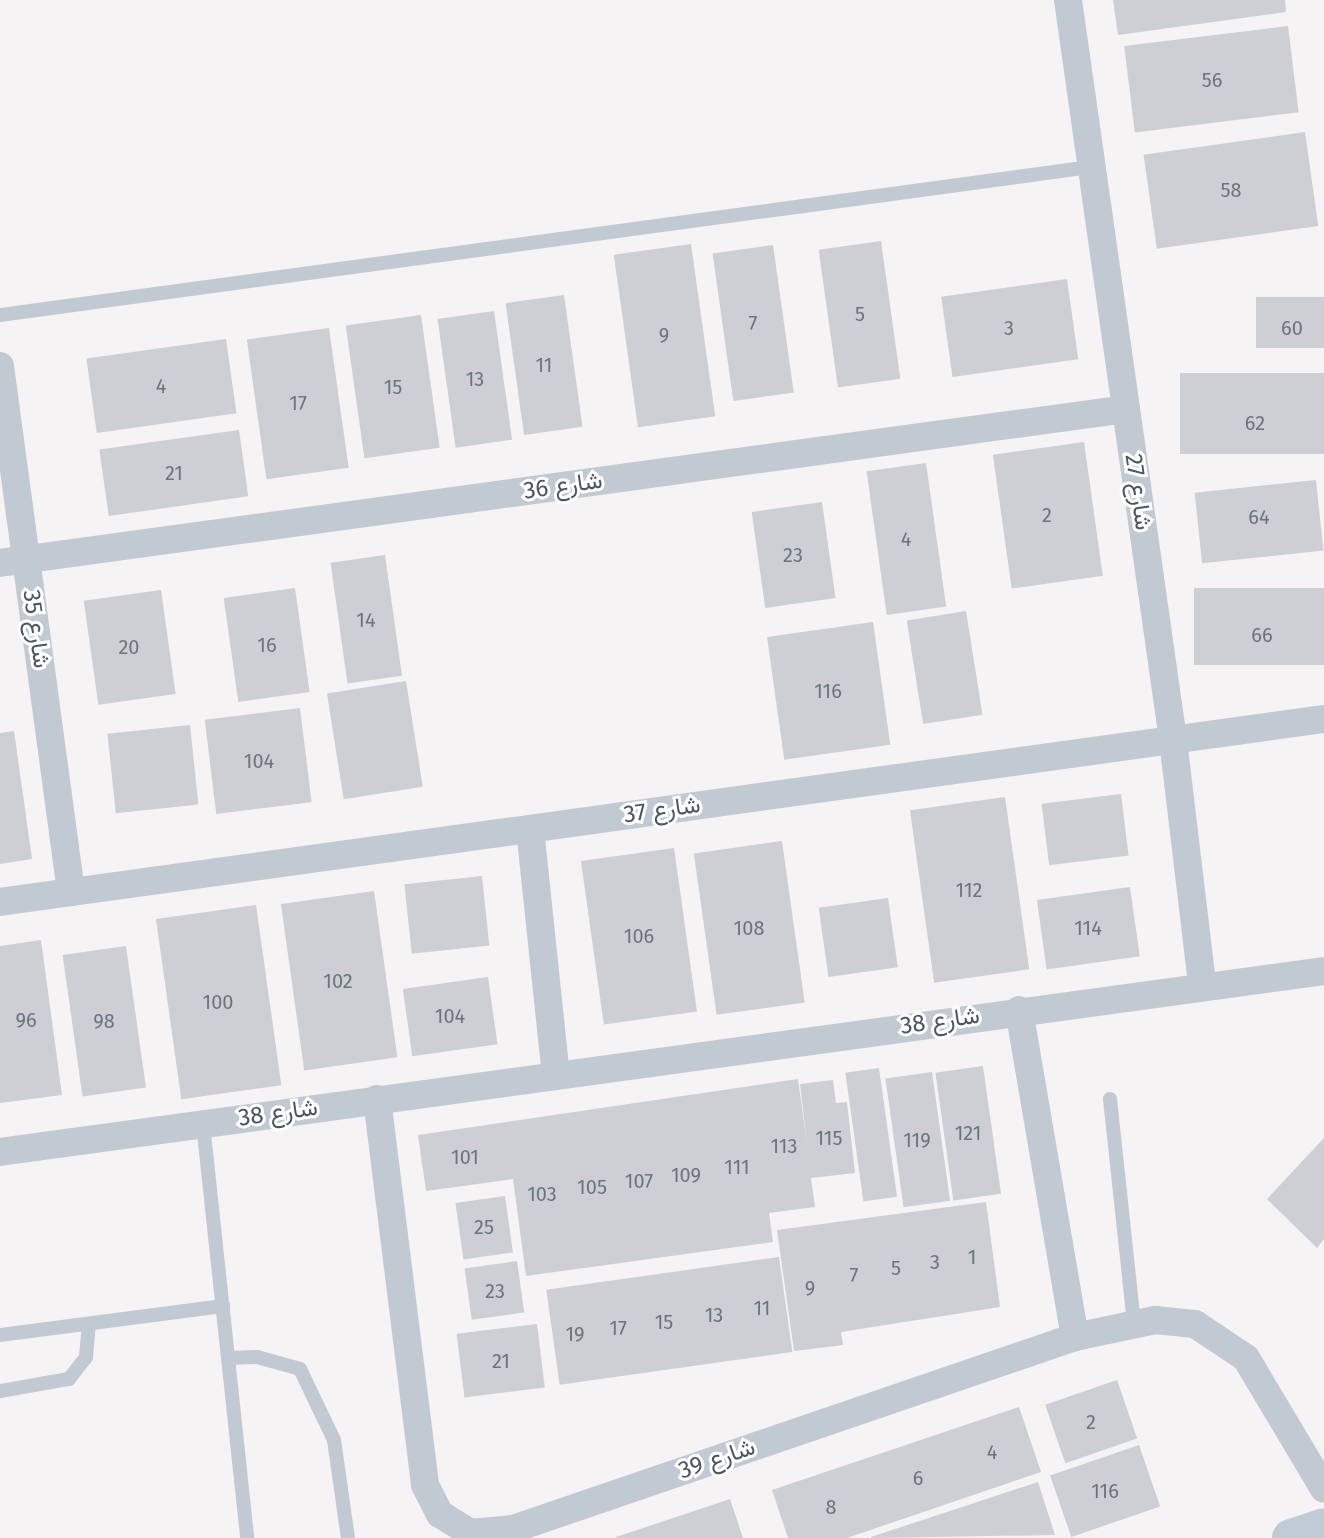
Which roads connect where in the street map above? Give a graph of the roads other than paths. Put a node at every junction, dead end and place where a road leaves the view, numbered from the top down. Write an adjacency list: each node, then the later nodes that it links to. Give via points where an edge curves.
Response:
1 (1068, 0): 2 (street, شارع 27)
2 (1091, 167): 3 (lane); 5 (street, شارع 27)
3 (0, 315)
4 (0, 366): 6 (street, شارع 35)
5 (1126, 409): 6 (street, شارع 36); 8 (street, شارع 27)
6 (13, 561): 10 (street, شارع 35)
7 (1324, 719): 8 (street, شارع 37)
8 (1173, 740): 9 (street, شارع 37); 13 (street, شارع 27)
9 (530, 829): 10 (street, شارع 37); 15 (street)
10 (71, 892): 11 (street, شارع 37)
11 (0, 902)
12 (1324, 971): 13 (street, شارع 38)
13 (1202, 984): 14 (street, شارع 38)
14 (1019, 1010): 15 (street, شارع 38); 24 (street)
15 (556, 1075): 16 (street, شارع 38)
16 (377, 1099): 18 (street, شارع 38); 24 (street, شارع 39, via 425,1485 440,1514 470,1533 513,1529)
17 (1110, 1099): 21 (lane)
18 (203, 1124): 19 (street, شارع 38); 20 (lane)
19 (0, 1152)
20 (223, 1306): 22 (lane); 25 (lane)
21 (1134, 1323): 24 (street, شارع 39); 27 (street, شارع 39, via 1195,1324 1231,1344 1257,1375)
22 (89, 1324): 23 (lane); 26 (lane, via 86,1357 69,1379)
23 (0, 1335)
24 (1075, 1337)
25 (228, 1358): 29 (lane); 30 (lane, via 257,1357 300,1369 334,1440)
26 (0, 1391)
27 (1324, 1489)
28 (1324, 1527): 31 (street)
29 (247, 1538)
30 (348, 1538)
31 (1291, 1538)

